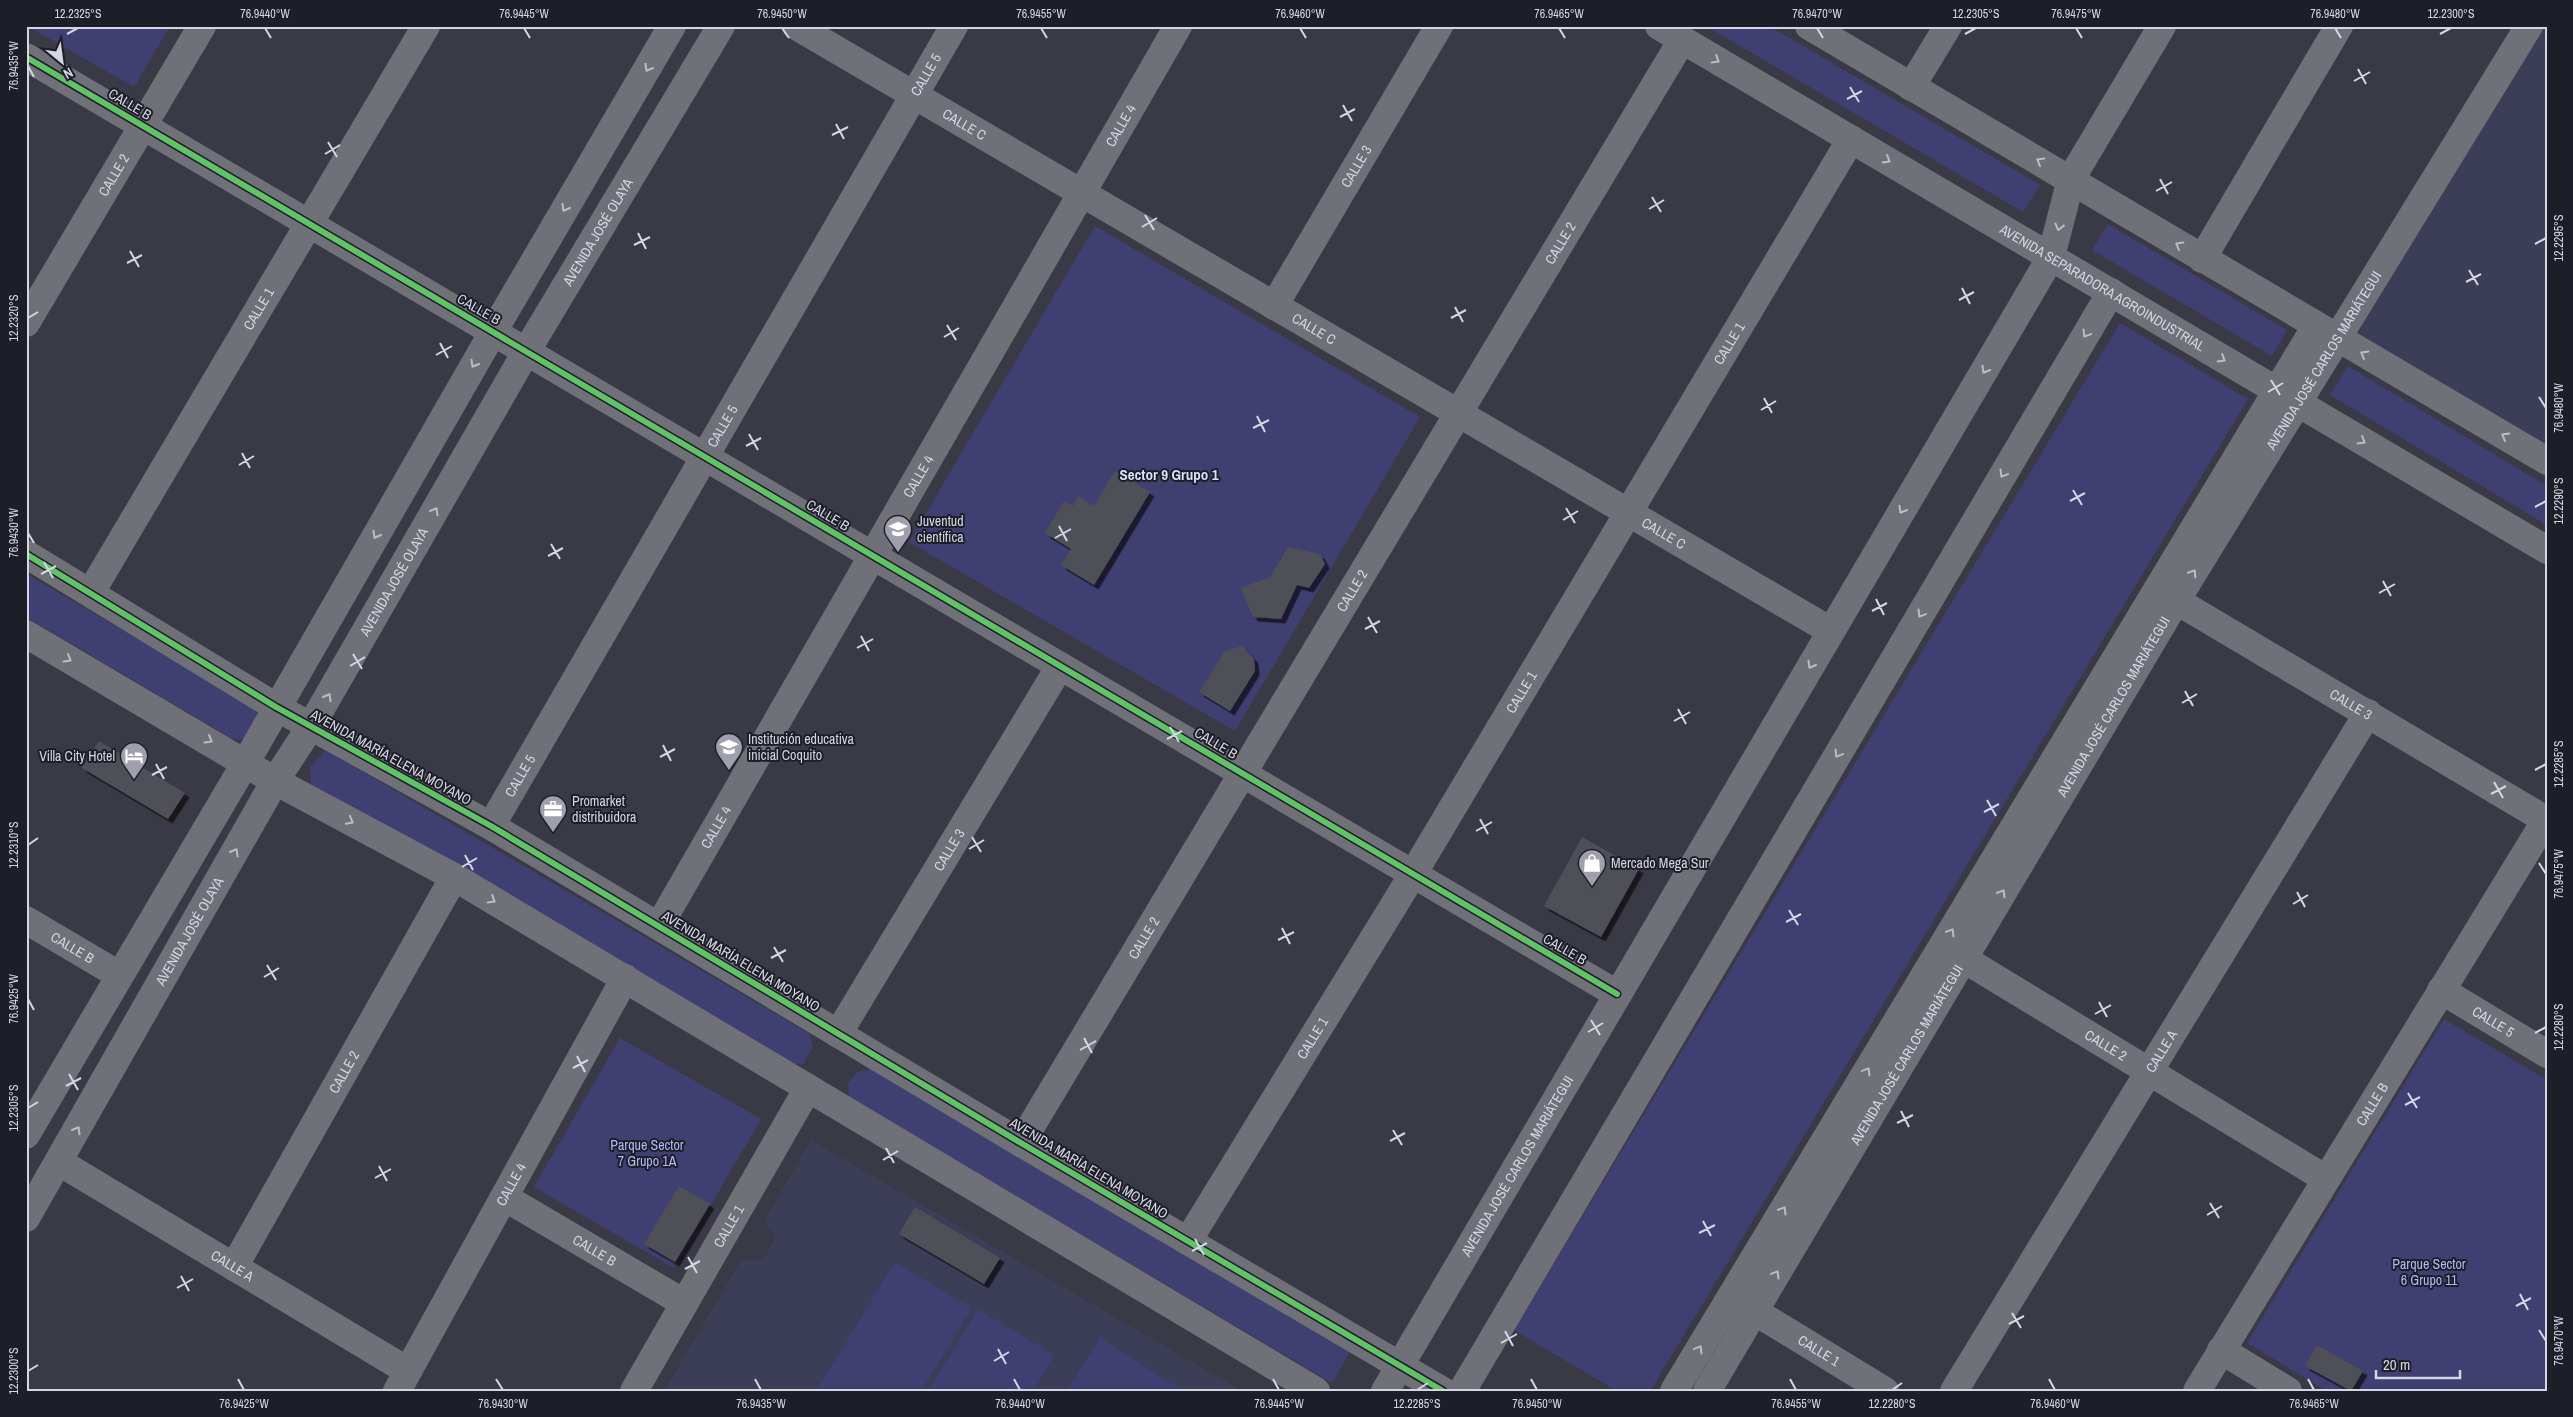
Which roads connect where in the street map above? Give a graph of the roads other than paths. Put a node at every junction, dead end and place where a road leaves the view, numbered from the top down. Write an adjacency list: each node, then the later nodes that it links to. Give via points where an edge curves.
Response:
1 (202, 26): 19 (street, CALLE 2)
2 (426, 26): 23 (street, CALLE 1)
3 (672, 26): 29 (street, one-way to 29)
4 (721, 26): 31 (street, AVENIDA JOSÉ OLAYA)
5 (796, 26): 18 (street, CALLE C)
6 (954, 26): 18 (street, CALLE 5)
7 (1178, 26): 22 (street, CALLE 4)
8 (1439, 26): 27 (street, CALLE 3)
9 (1659, 26): 15 (street, AVENIDA SEPARADORA AGROINDUSTRIAL)
10 (1809, 26): 17 (street)
11 (1948, 26): 17 (street)
12 (2162, 26): 21 (street, AVENIDA JOSÉ CARLOS MARIÁTEGUI)
13 (2339, 26): 25 (street)
14 (2529, 26): 30 (street, AVENIDA JOSÉ CARLOS MARIÁTEGUI)
15 (1682, 40): 20 (street, AVENIDA SEPARADORA AGROINDUSTRIAL, one-way to 20); 33 (street, CALLE 2)
16 (26, 56): 19 (street, CALLE B)
17 (1911, 87): 21 (street, one-way to 17)
18 (914, 96): 22 (street, CALLE C); 34 (street, CALLE 5)
19 (143, 126): 23 (street, CALLE B); 28 (street, CALLE 2)
20 (1851, 139): 24 (street, AVENIDA SEPARADORA AGROINDUSTRIAL, one-way to 24); 36 (street, CALLE 1)
21 (2071, 179): 24 (street, AVENIDA JOSÉ CARLOS MARIÁTEGUI, one-way to 24); 25 (street, one-way to 21)
22 (1081, 194): 27 (street, CALLE C); 39 (street, CALLE 4)
23 (308, 223): 29 (street, CALLE B); 40 (street, CALLE 1)
24 (2051, 257): 26 (street, AVENIDA SEPARADORA AGROINDUSTRIAL); 42 (street, AVENIDA JOSÉ CARLOS MARIÁTEGUI, one-way to 42)
25 (2202, 259): 30 (street)
26 (2110, 292): 32 (street, AVENIDA SEPARADORA AGROINDUSTRIAL, one-way to 32); 83 (street, one-way to 83)
27 (1274, 306): 33 (street, CALLE C)
28 (26, 323)
29 (493, 332): 31 (street, CALLE B); 45 (street, one-way to 45)
30 (2327, 332): 32 (street, AVENIDA JOSÉ CARLOS MARIÁTEGUI); 35 (street, one-way to 30)
31 (526, 352): 34 (street, CALLE B); 47 (street, AVENIDA JOSÉ OLAYA, one-way to 31)
32 (2288, 397): 37 (street, AVENIDA SEPARADORA AGROINDUSTRIAL, one-way to 37); 41 (street, AVENIDA JOSÉ CARLOS MARIÁTEGUI, one-way to 32)
33 (1458, 414): 36 (street, CALLE C); 49 (street, CALLE 2)
34 (705, 456): 39 (street, CALLE B); 52 (street, CALLE 5)
35 (2547, 461)
36 (1628, 512): 42 (street, CALLE C); 53 (street, CALLE 1)
37 (2547, 550)
38 (26, 554): 40 (street, AVENIDA MARÍA ELENA MOYANO)
39 (873, 555): 44 (street, CALLE B); 56 (street, CALLE 4)
40 (91, 592): 45 (street, AVENIDA MARÍA ELENA MOYANO)
41 (2167, 596): 46 (street, CALLE 3); 57 (street, AVENIDA JOSÉ CARLOS MARIÁTEGUI, one-way to 41); 84 (street, AVENIDA JOSÉ CARLOS MARIÁTEGUI, one-way to 41)
42 (1831, 631): 61 (street, AVENIDA JOSÉ CARLOS MARIÁTEGUI, one-way to 61)
43 (26, 634): 48 (street, one-way to 48)
44 (1060, 666): 49 (street, CALLE B); 62 (street, CALLE 3)
45 (276, 707): 47 (street, AVENIDA MARÍA ELENA MOYANO); 48 (street)
46 (2368, 713): 51 (street, CALLE 3); 64 (street, CALLE A)
47 (311, 726): 50 (street, AVENIDA JOSÉ OLAYA); 52 (street, AVENIDA MARÍA ELENA MOYANO)
48 (246, 762): 50 (street); 58 (street)
49 (1242, 773): 53 (street, CALLE B); 67 (street, CALLE 2)
50 (275, 782): 54 (street, one-way to 54); 68 (street, AVENIDA JOSÉ OLAYA, one-way to 50)
51 (2546, 819): 60 (street, CALLE B)
52 (491, 826): 56 (street, AVENIDA MARÍA ELENA MOYANO)
53 (1413, 874): 61 (street, CALLE B); 72 (street, CALLE 1)
54 (454, 877): 59 (street, one-way to 59); 73 (street, CALLE 2)
55 (26, 920): 58 (street, CALLE B)
56 (659, 926): 62 (street, AVENIDA MARÍA ELENA MOYANO)
57 (1964, 959): 64 (street, CALLE 2); 75 (street, AVENIDA JOSÉ CARLOS MARIÁTEGUI, one-way to 57)
58 (119, 975): 66 (street)
59 (625, 978): 65 (street); 70 (street, CALLE 4)
60 (2441, 990): 63 (street, CALLE 5); 69 (street, CALLE B)
61 (1618, 994): 77 (street, AVENIDA JOSÉ CARLOS MARIÁTEGUI)
62 (838, 1034): 67 (street, AVENIDA MARÍA ELENA MOYANO)
63 (2547, 1054)
64 (2149, 1072): 69 (street, CALLE 2); 87 (street, CALLE A)
65 (808, 1088): 74 (street, CALLE 1); 80 (street)
66 (26, 1135)
67 (1021, 1143): 72 (street, AVENIDA MARÍA ELENA MOYANO)
68 (59, 1162): 71 (street, AVENIDA JOSÉ OLAYA); 73 (street, CALLE A)
69 (2326, 1179): 76 (street, CALLE B)
70 (504, 1197): 74 (street, CALLE B); 78 (street, CALLE 4)
71 (26, 1218)
72 (1188, 1241): 77 (street, AVENIDA MARÍA ELENA MOYANO)
73 (234, 1267): 78 (street, CALLE A)
74 (684, 1303): 79 (street, CALLE 1)
75 (1754, 1311): 85 (street, AVENIDA JOSÉ CARLOS MARIÁTEGUI); 86 (street, CALLE 1)
76 (2222, 1350): 88 (street, CALLE B); 89 (street)
77 (1399, 1366): 81 (street, AVENIDA JOSÉ CARLOS MARIÁTEGUI); 82 (street, AVENIDA MARÍA ELENA MOYANO)
78 (402, 1381)
79 (634, 1391)
80 (1316, 1391)
81 (1385, 1391)
82 (1443, 1391)
83 (1462, 1391)
84 (1674, 1391)
85 (1706, 1391)
86 (1884, 1391)
87 (1954, 1391)
88 (2197, 1391)
89 (2288, 1391)

